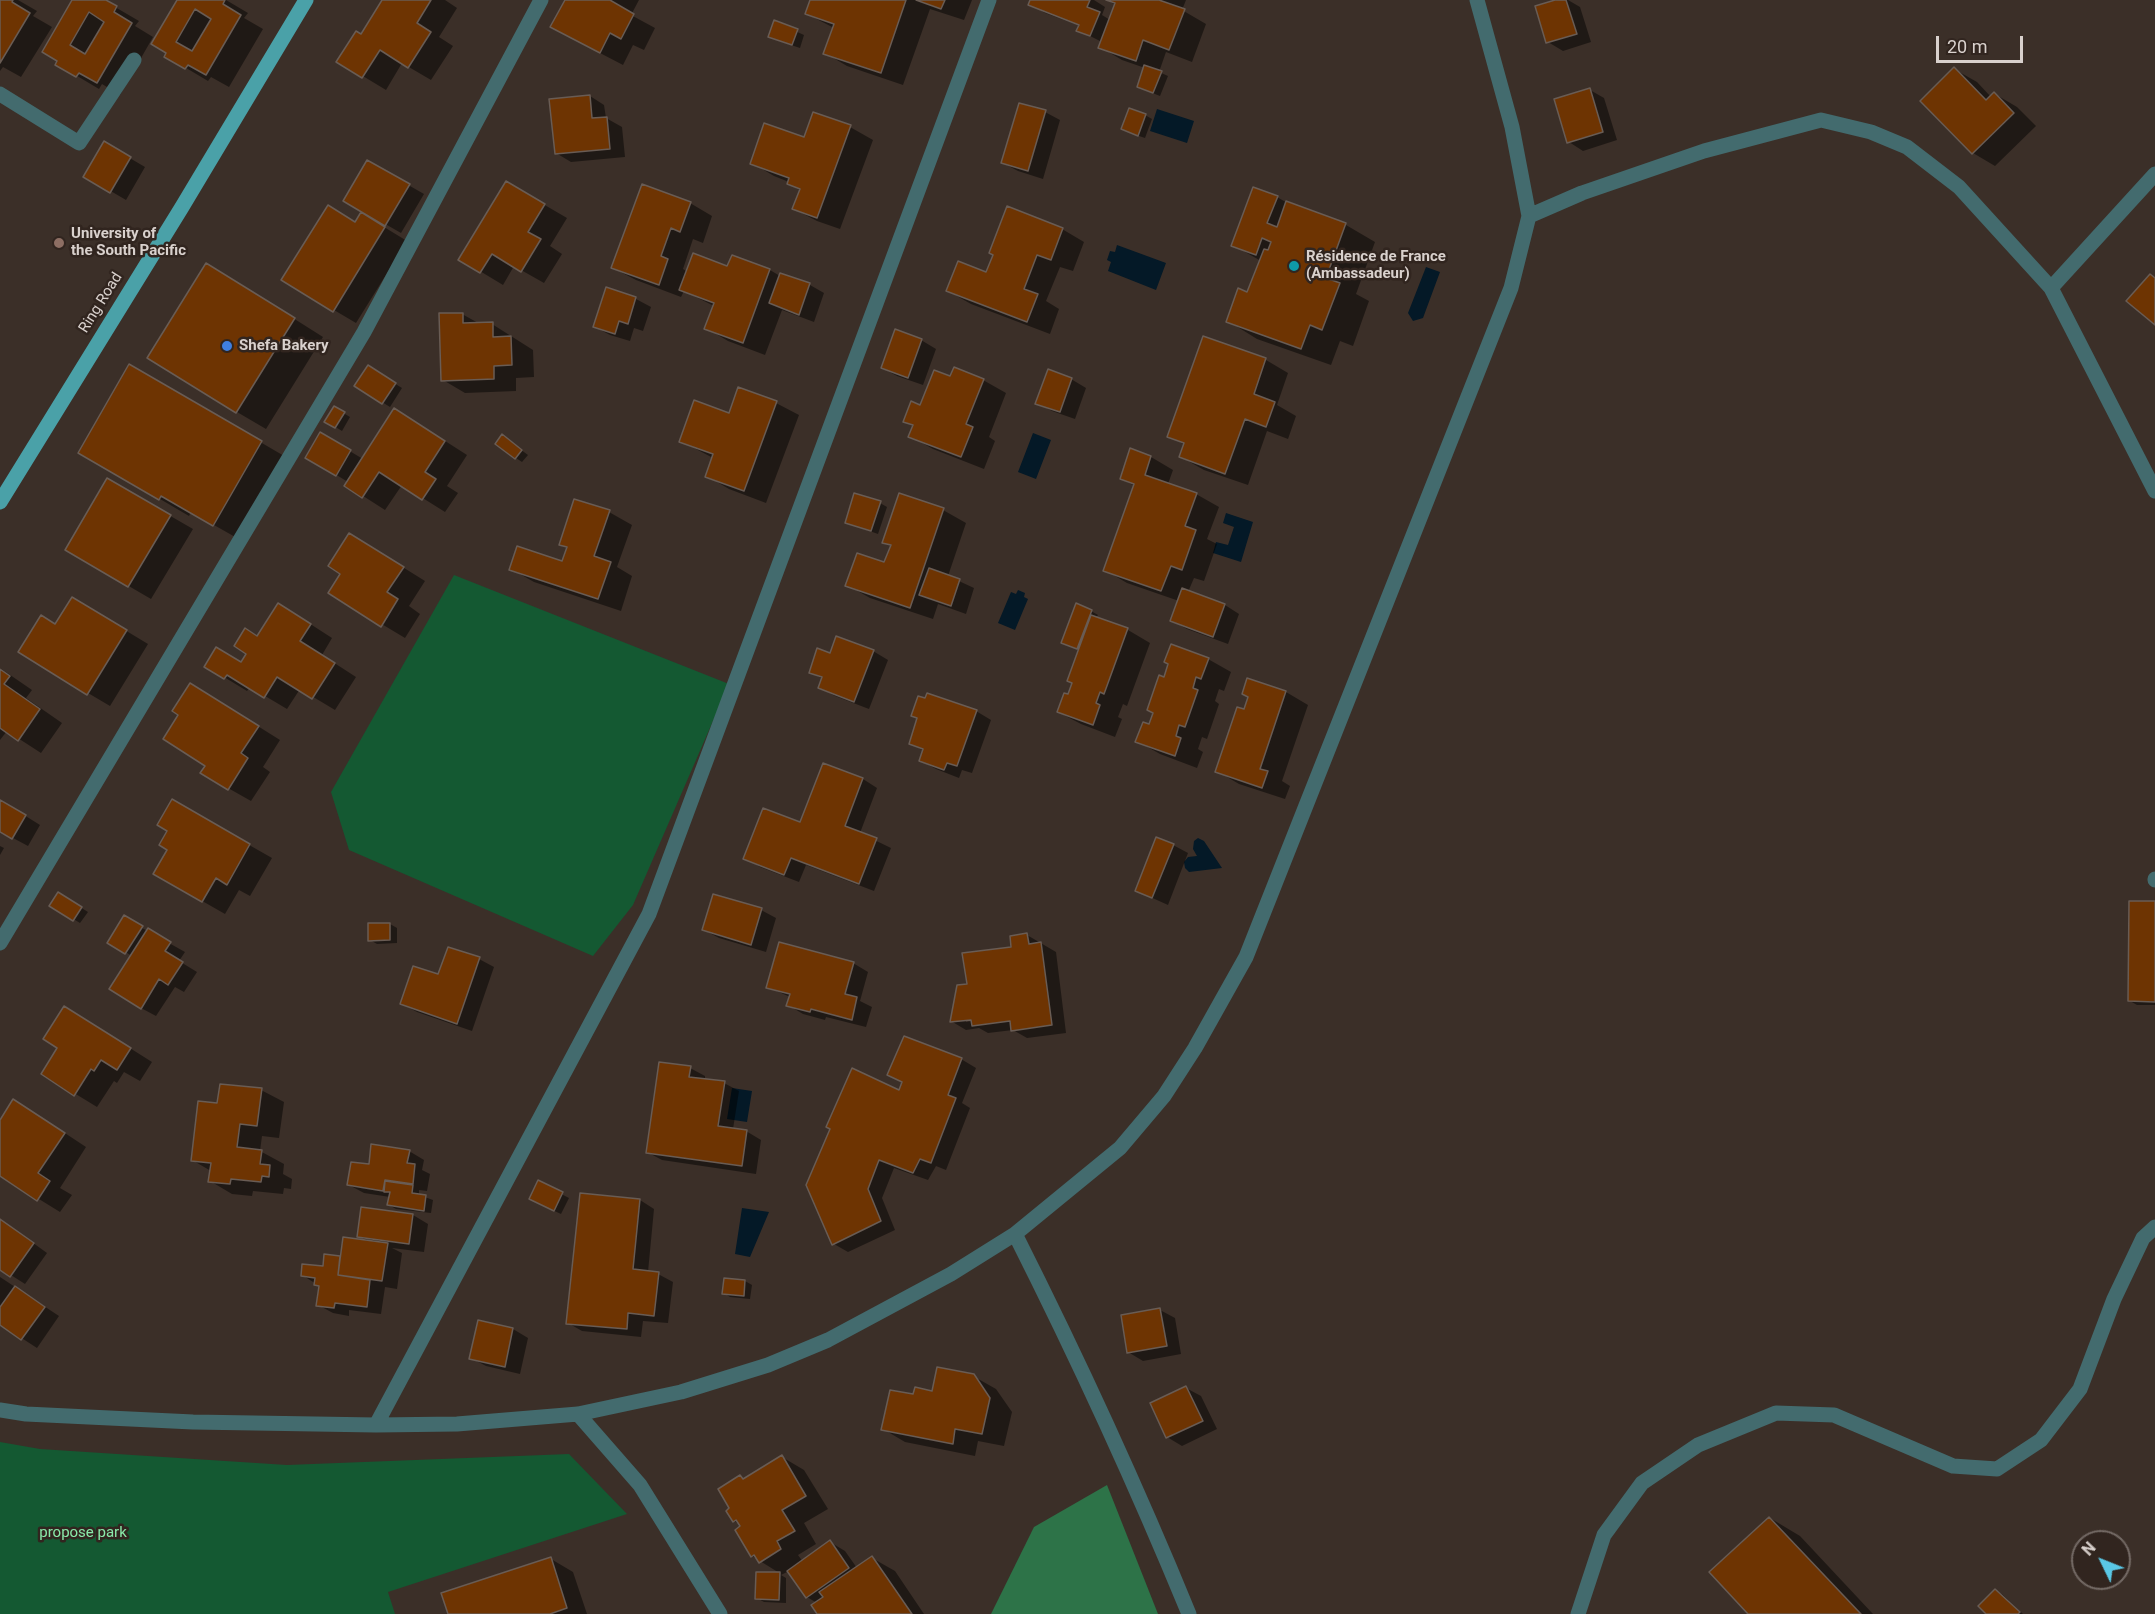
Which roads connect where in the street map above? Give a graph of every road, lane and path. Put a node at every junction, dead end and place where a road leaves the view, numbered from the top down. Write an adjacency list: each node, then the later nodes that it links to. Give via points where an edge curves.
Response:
1 (306, 0): 11 (main road, Ring Road)
2 (541, 0): 12 (street, via 364,332)
3 (989, 0): 17 (street, via 649,914)
4 (1477, 0): 8 (street, via 1512,127)
5 (134, 60): 6 (street, via 79,144)
6 (0, 94)
7 (2155, 174): 9 (street)
8 (1529, 216): 9 (street, via 1704,151 1821,120 1871,132 1907,147 1959,187); 14 (street, via 1511,288 1246,957 1164,1096 1120,1148)
9 (2051, 288): 10 (street)
10 (2155, 491)
11 (0, 502)
12 (0, 943)
13 (2155, 1227): 20 (street, via 2143,1238 2114,1299 2080,1389 2041,1440 1997,1469 1953,1466 1834,1414 1776,1413 1698,1445 1642,1483 1604,1535)
14 (1015, 1234): 16 (street, via 951,1274 828,1340 778,1361 681,1392); 19 (street, via 1145,1506)
15 (0, 1410): 17 (street, via 193,1422)
16 (578, 1414): 17 (street, via 457,1424); 18 (street, via 640,1485)
17 (376, 1425)
18 (720, 1614)
19 (1189, 1614)
20 (1578, 1614)

